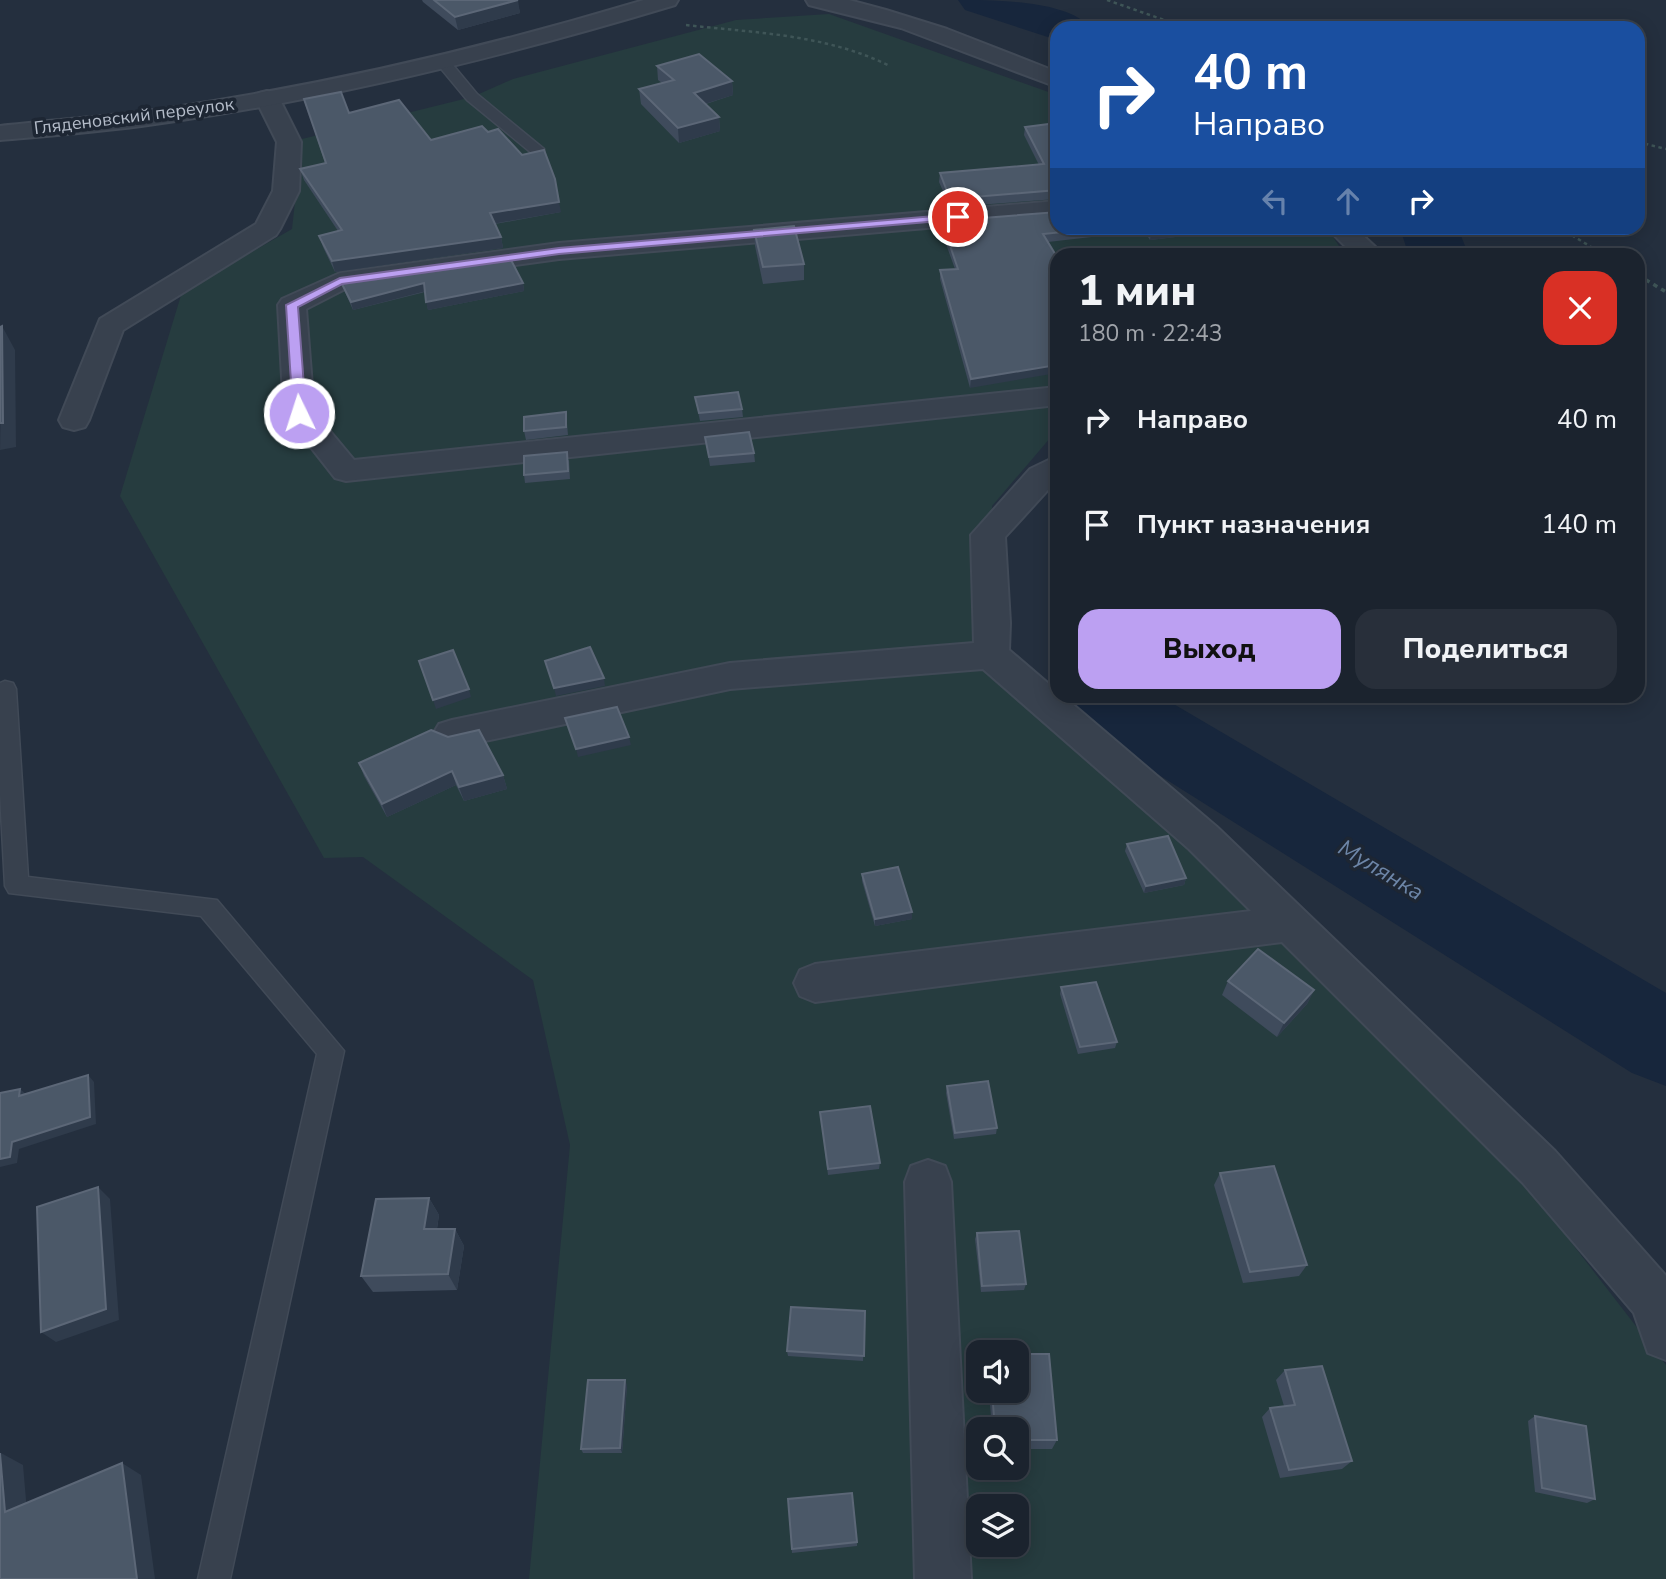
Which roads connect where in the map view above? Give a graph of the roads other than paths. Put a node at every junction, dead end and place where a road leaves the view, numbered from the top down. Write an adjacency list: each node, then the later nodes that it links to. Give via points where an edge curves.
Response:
1 (667, 0): 3 (street, Гляденовский переулок)
2 (817, 0): 4 (street, via 937,33)
3 (443, 62): 5 (street, Гляденовский переулок); 7 (lane, via 472,97)
4 (1050, 77)
5 (267, 98): 6 (street, Гляденовский переулок, via 168,115); 12 (street, via 289,142 286,191 267,229 110,325)
6 (0, 133)
7 (539, 152)
8 (1050, 210): 11 (street, via 559,251 340,281 292,305 299,413 346,471)
9 (1348, 235): 10 (street)
10 (1363, 248)
11 (1050, 397)
12 (74, 419)
13 (1050, 470): 14 (street, via 988,535)
14 (991, 655): 16 (street, via 730,676); 17 (street, via 1203,838)
15 (5, 689): 21 (lane, via 17,887 208,907 331,1051)
16 (452, 734)
17 (1289, 924): 18 (street); 20 (street, via 1539,1167 1654,1299)
18 (815, 983)
19 (928, 1182): 22 (street)
20 (1666, 1335)
21 (214, 1579)
22 (943, 1579)

